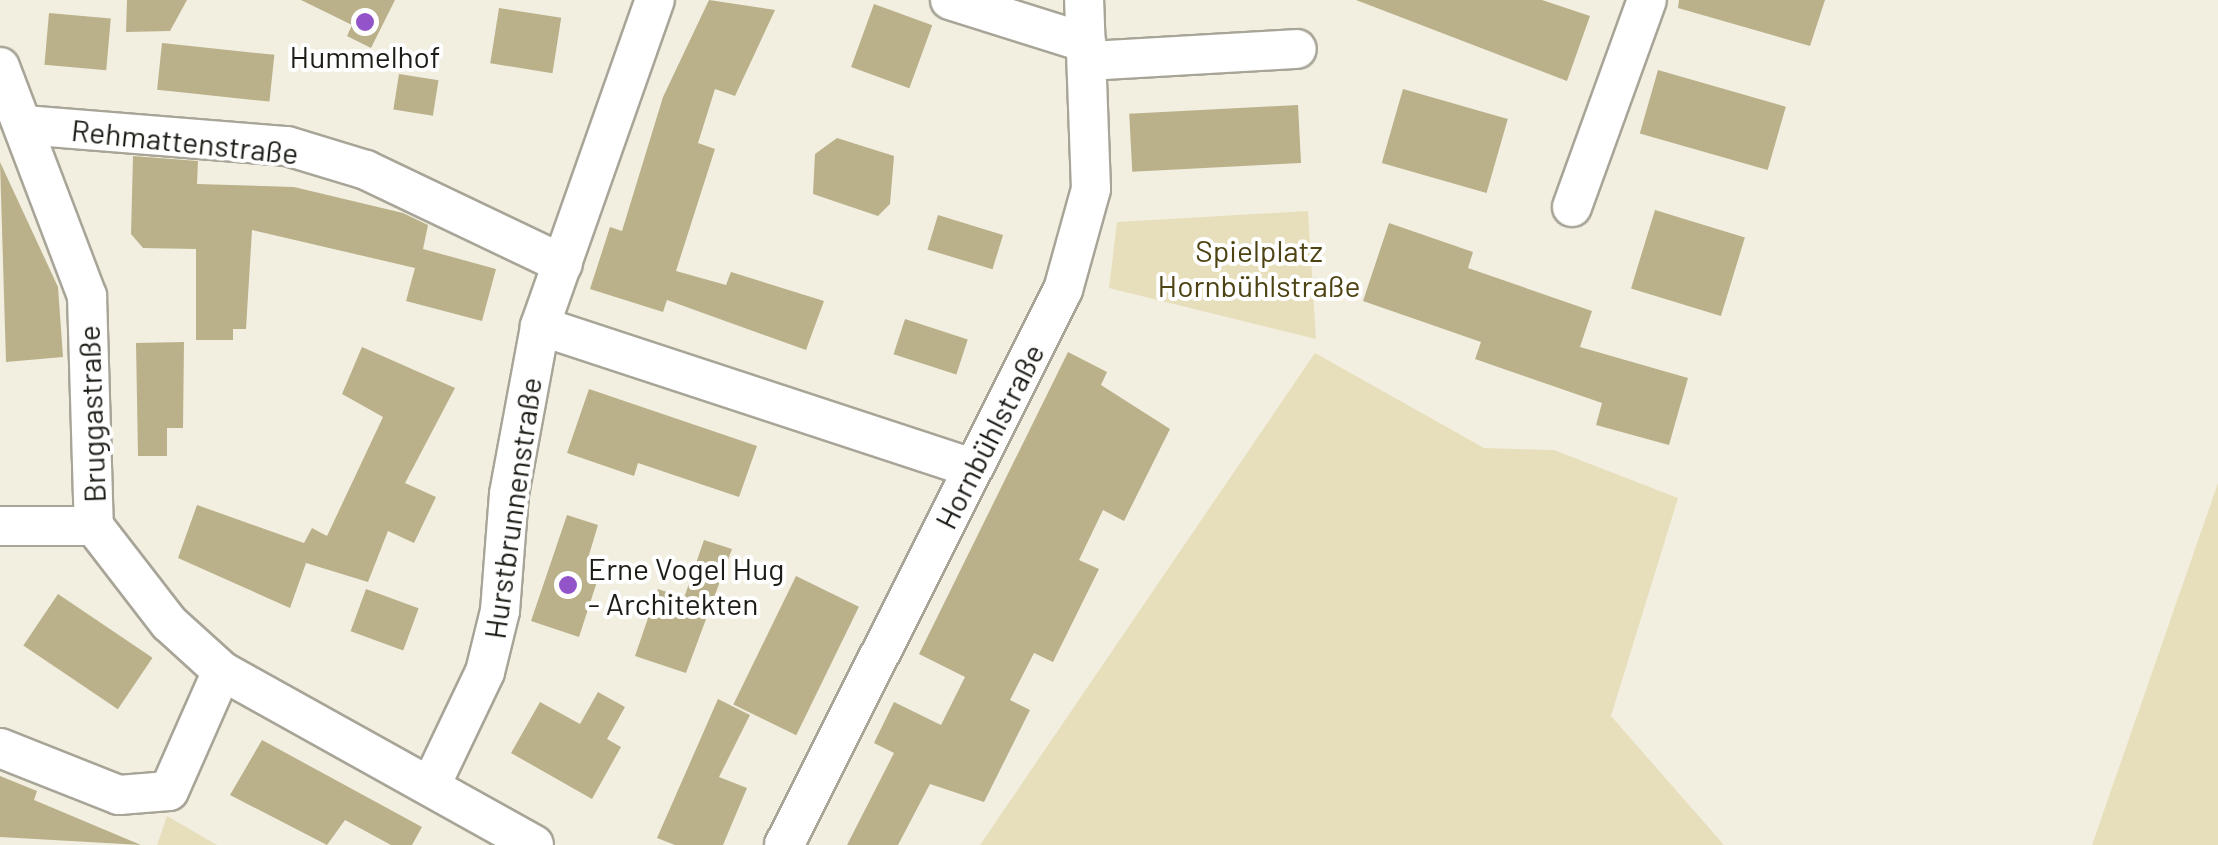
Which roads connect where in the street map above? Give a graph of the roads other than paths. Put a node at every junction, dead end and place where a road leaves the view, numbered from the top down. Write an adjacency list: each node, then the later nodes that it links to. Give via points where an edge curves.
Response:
1 (655, 0): 10 (street, Hurstbrunnenstraße)
2 (950, 0): 6 (street)
3 (1084, 0): 6 (street, Hornbühlstraße)
4 (1647, 0): 9 (street)
5 (1297, 50): 6 (street)
6 (1087, 52): 12 (street, Hornbühlstraße, via 1086,226)
7 (0, 67): 8 (street, Bruggastraße)
8 (24, 125): 10 (street, Rehmattenstraße, via 286,146 366,170); 14 (street, Bruggastraße, via 87,296)
9 (1572, 207)
10 (563, 264): 11 (street, Hurstbrunnenstraße)
11 (540, 326): 12 (street); 17 (street, Hurstbrunnenstraße, via 508,494 500,611 485,672)
12 (972, 468): 19 (street, Hornbühlstraße)
13 (0, 526): 14 (street)
14 (94, 526): 15 (street, Bruggastraße, via 169,623)
15 (222, 671): 16 (street, via 168,791 119,795); 17 (street, Bruggastraße)
16 (0, 748)
17 (432, 783): 18 (street, Bruggastraße)
18 (534, 845)
19 (784, 845)

